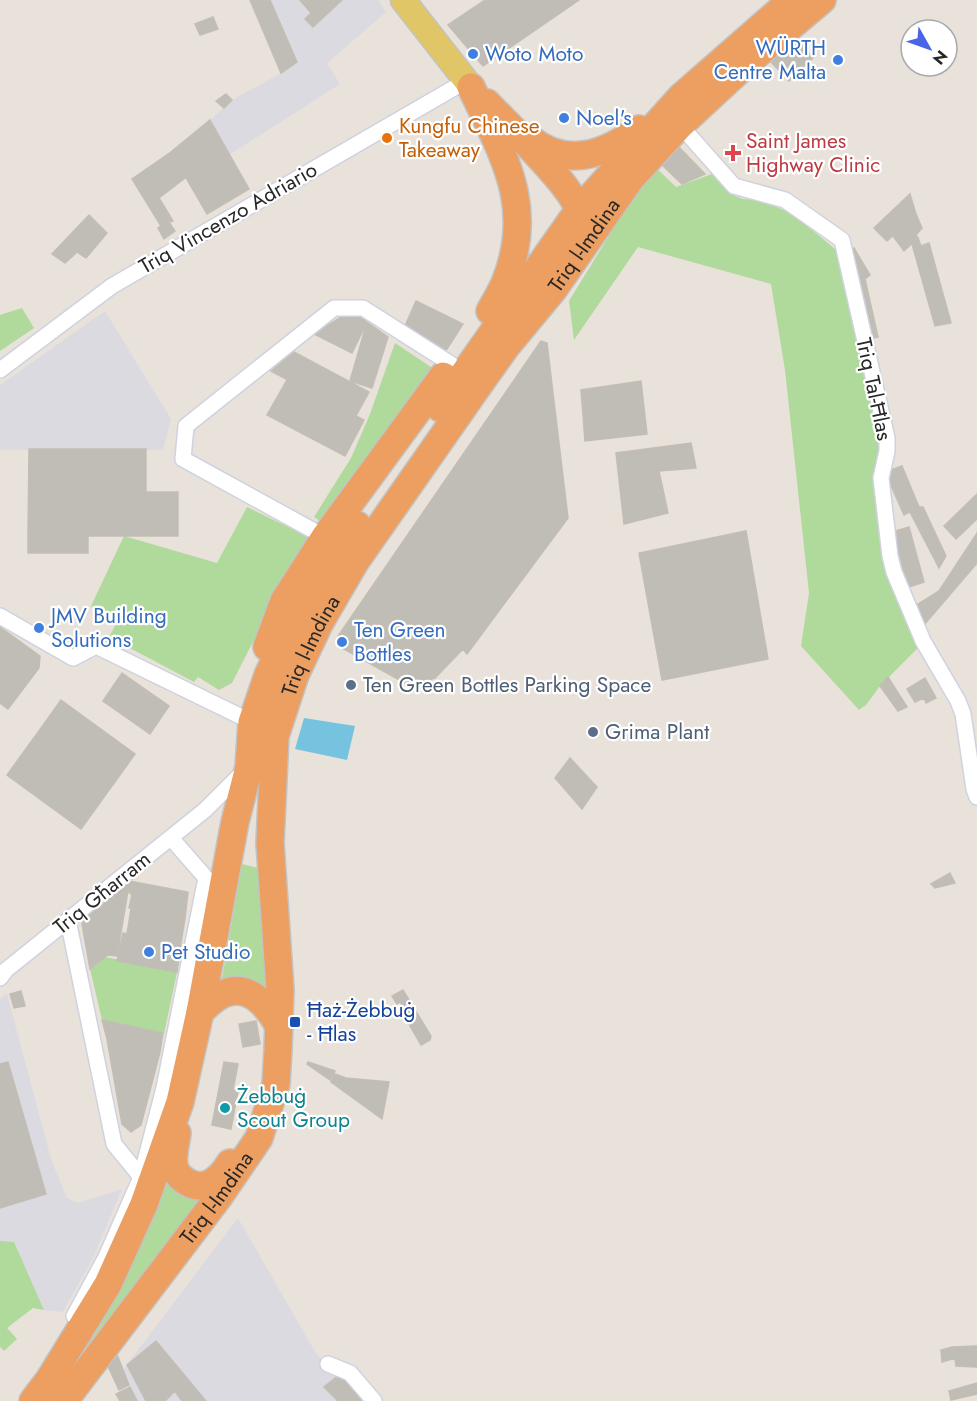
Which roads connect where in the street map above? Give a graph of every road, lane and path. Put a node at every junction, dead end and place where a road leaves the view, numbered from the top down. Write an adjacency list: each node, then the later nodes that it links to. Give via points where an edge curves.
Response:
1 (403, 0): 4 (main road)
2 (792, 0): 5 (highway, Triq l-Imdina)
3 (822, 0): 6 (highway, Triq l-Imdina)
4 (468, 84): 5 (highway, via 536,144 570,155 616,146); 7 (highway, via 546,165); 8 (highway, via 515,155 533,213 531,254); 9 (highway, via 508,168 519,213 516,244 505,283 487,317); 10 (street, Triq Vincenzo Adriario, via 112,286)
5 (681, 97): 7 (highway, Triq l-Imdina)
6 (680, 125): 11 (highway, Triq l-Imdina, via 632,178 553,290); 16 (street, Triq Tal-Ħlas, via 734,186 785,200 842,240 887,438 881,478 890,556 923,641 963,714)
7 (577, 208): 8 (highway, Triq l-Imdina); 11 (highway, via 578,226 569,249)
8 (514, 300): 14 (highway, Triq l-Imdina, via 306,603 268,675)
9 (451, 364): 12 (highway); 12 (street, via 363,308 334,308 186,426 183,459)
10 (0, 370)
11 (476, 389): 23 (highway, Triq l-Imdina, via 355,562 319,624 295,675 275,736 270,843 280,990)
12 (326, 537): 14 (highway, via 284,600 265,652)
13 (0, 616): 14 (street, via 73,658 96,645)
14 (255, 712): 15 (highway, Triq l-Imdina)
15 (249, 767): 17 (street, Triq Għarram); 18 (highway, Triq l-Imdina)
16 (977, 797)
17 (205, 810): 18 (street); 19 (street, Triq Għarram)
18 (235, 822): 22 (highway, Triq l-Imdina)
19 (171, 838): 20 (street, Triq Għarram); 25 (street, via 206,878 164,1088)
20 (68, 920): 21 (street, Triq Għarram); 25 (street, via 114,1144)
21 (2, 972)
22 (200, 1012): 23 (highway, via 224,993 242,991 271,1011); 24 (highway, Triq l-Imdina)
23 (279, 1037): 24 (highway, via 254,1119 225,1172 209,1185 196,1186 180,1178 173,1164); 27 (highway, Triq l-Imdina, via 276,1084 259,1138 211,1206)
24 (180, 1102): 27 (highway, Triq l-Imdina, via 129,1241)
25 (141, 1177): 27 (street, via 106,1257 61,1340)
26 (328, 1364): 29 (street, via 350,1373)
27 (57, 1390): 28 (highway, Triq l-Imdina)
28 (33, 1401)
29 (374, 1401)

